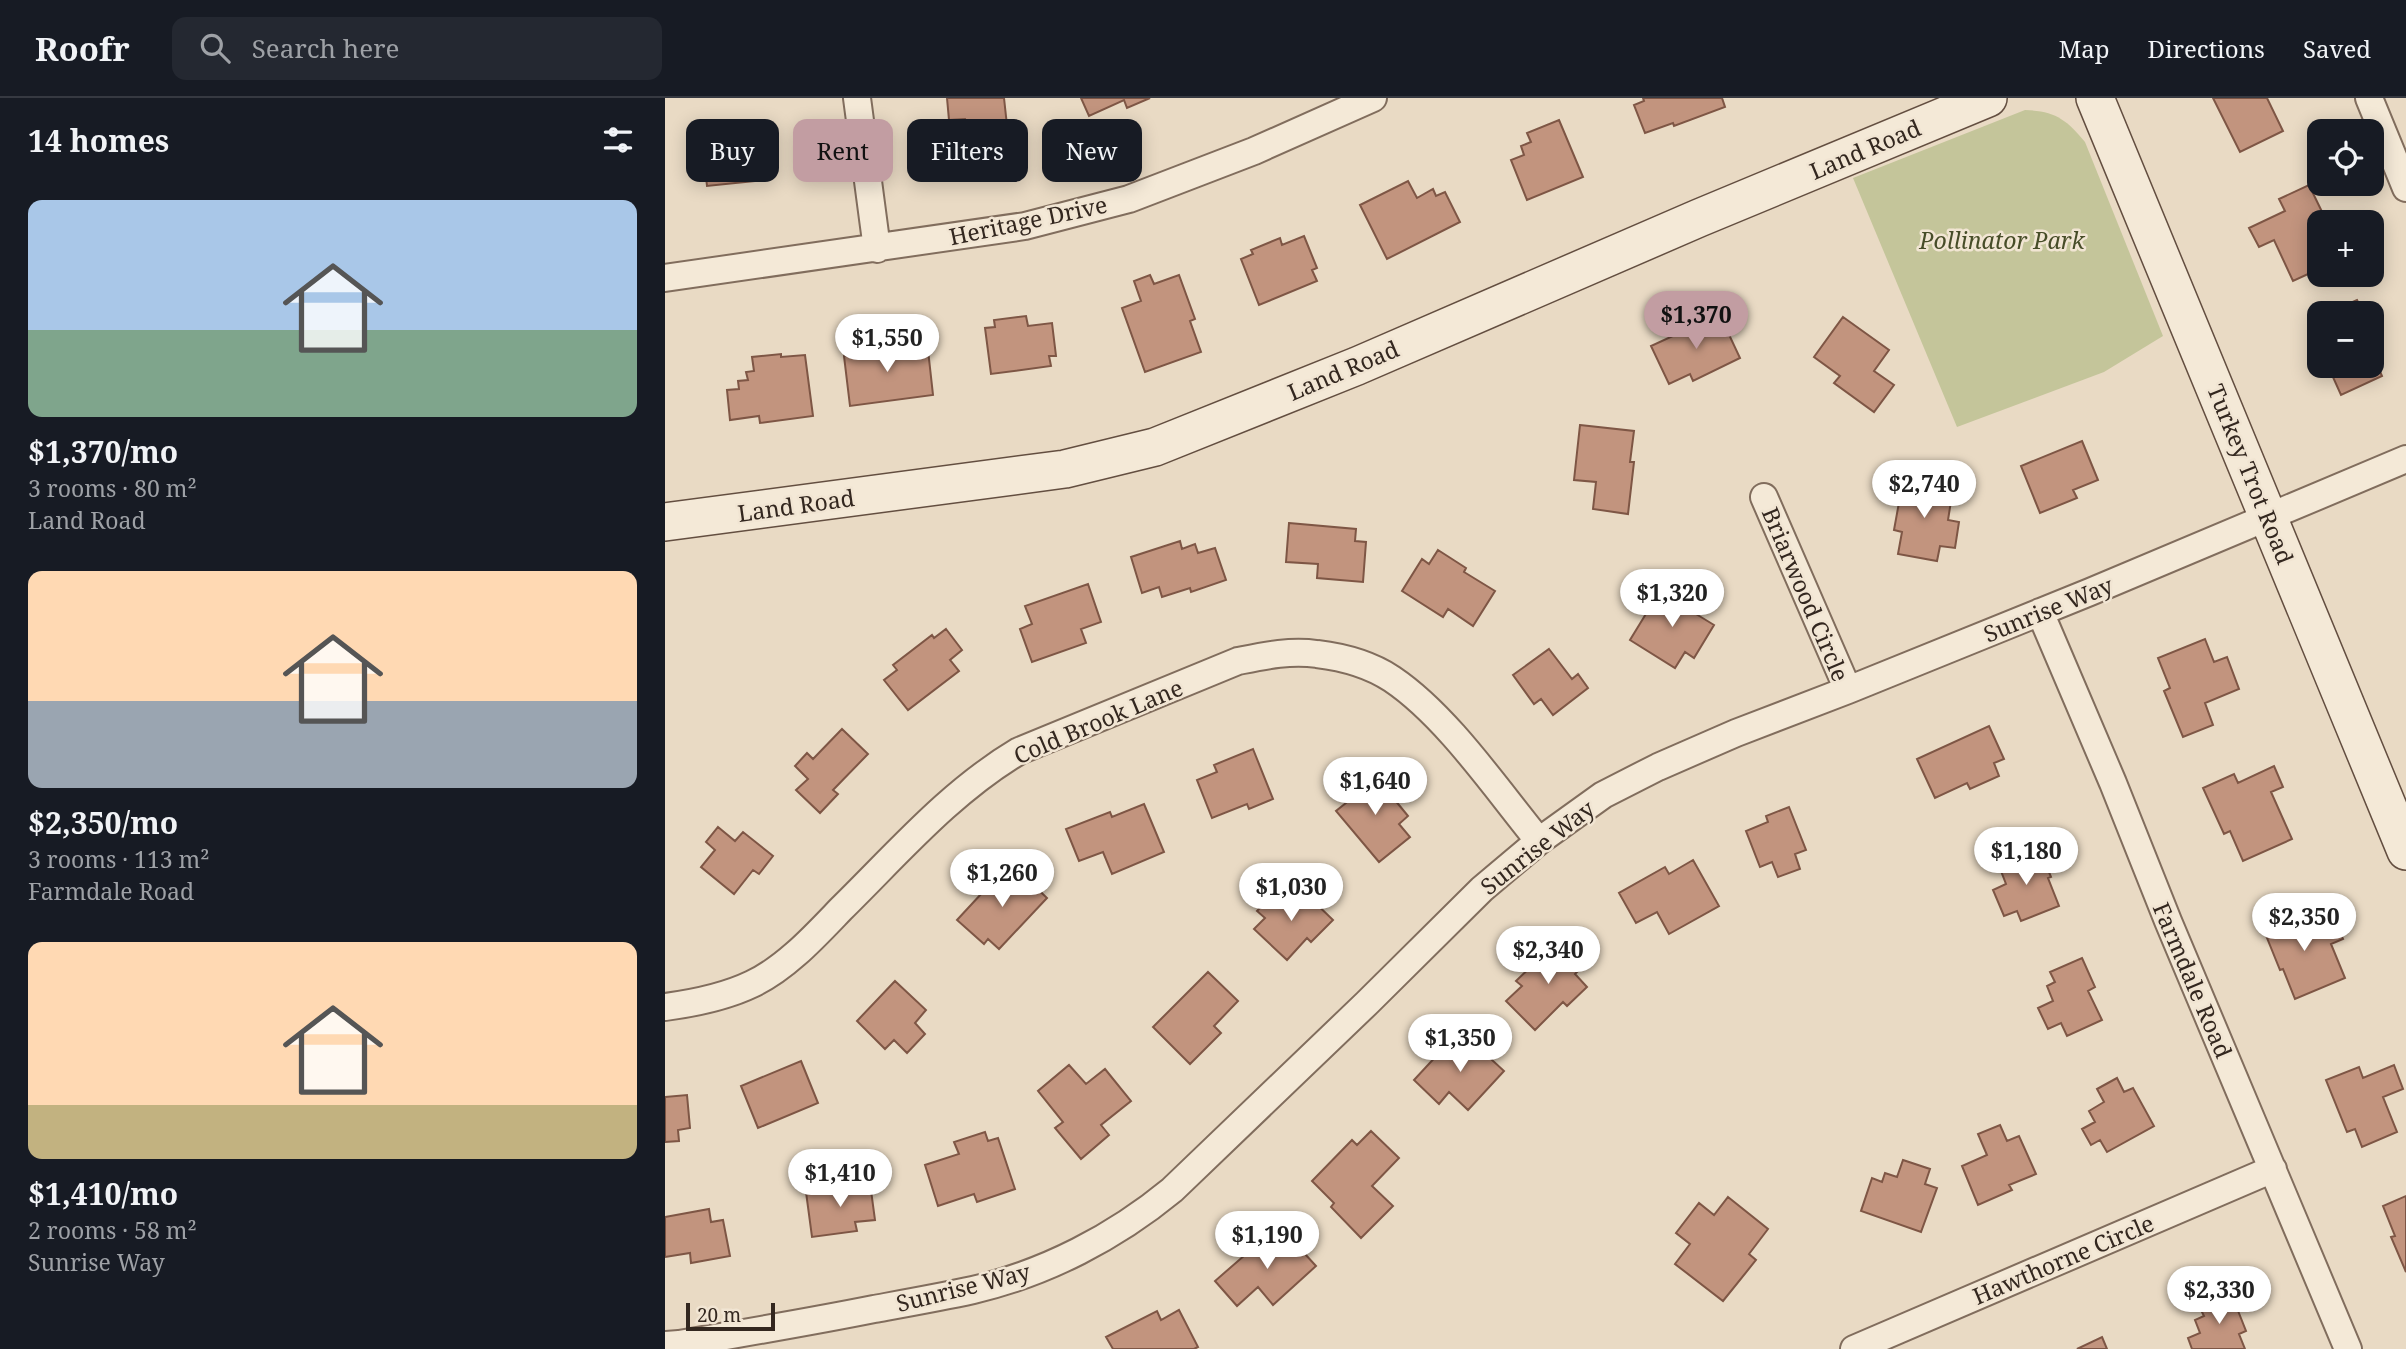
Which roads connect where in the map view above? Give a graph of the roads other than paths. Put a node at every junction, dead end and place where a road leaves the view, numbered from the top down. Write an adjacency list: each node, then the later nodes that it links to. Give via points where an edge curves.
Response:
1 (857, 98): 7 (street)
2 (1373, 98): 7 (street, Heritage Drive, via 1129,199 1025,226)
3 (1988, 98): 12 (street, Land Road, via 1155,447 1065,469)
4 (2095, 98): 11 (street, Turkey Trot Road)
5 (2369, 98): 6 (street)
6 (2406, 188)
7 (877, 249): 8 (street, Heritage Drive)
8 (665, 278)
9 (2406, 459): 11 (street, Sunrise Way)
10 (1764, 497): 14 (street, Briarwood Circle)
11 (2269, 519): 13 (street, Sunrise Way); 16 (street, Turkey Trot Road)
12 (665, 522)
13 (2040, 612): 14 (street, Sunrise Way); 18 (street, Farmdale Road)
14 (1848, 690): 15 (street, Sunrise Way, via 1658,767 1603,795)
15 (1539, 841): 17 (street, Cold Brook Lane, via 1422,701 1390,678 1354,662 1315,653 1276,653 1238,661 1019,751 959,792 776,970 712,999); 19 (street, Sunrise Way, via 1482,889 1172,1190 1100,1241 973,1290)
16 (2406, 851)
17 (665, 1007)
18 (2273, 1169): 20 (street, Hawthorne Circle); 21 (street, Farmdale Road)
19 (665, 1345)
20 (1854, 1349)
21 (2347, 1349)

